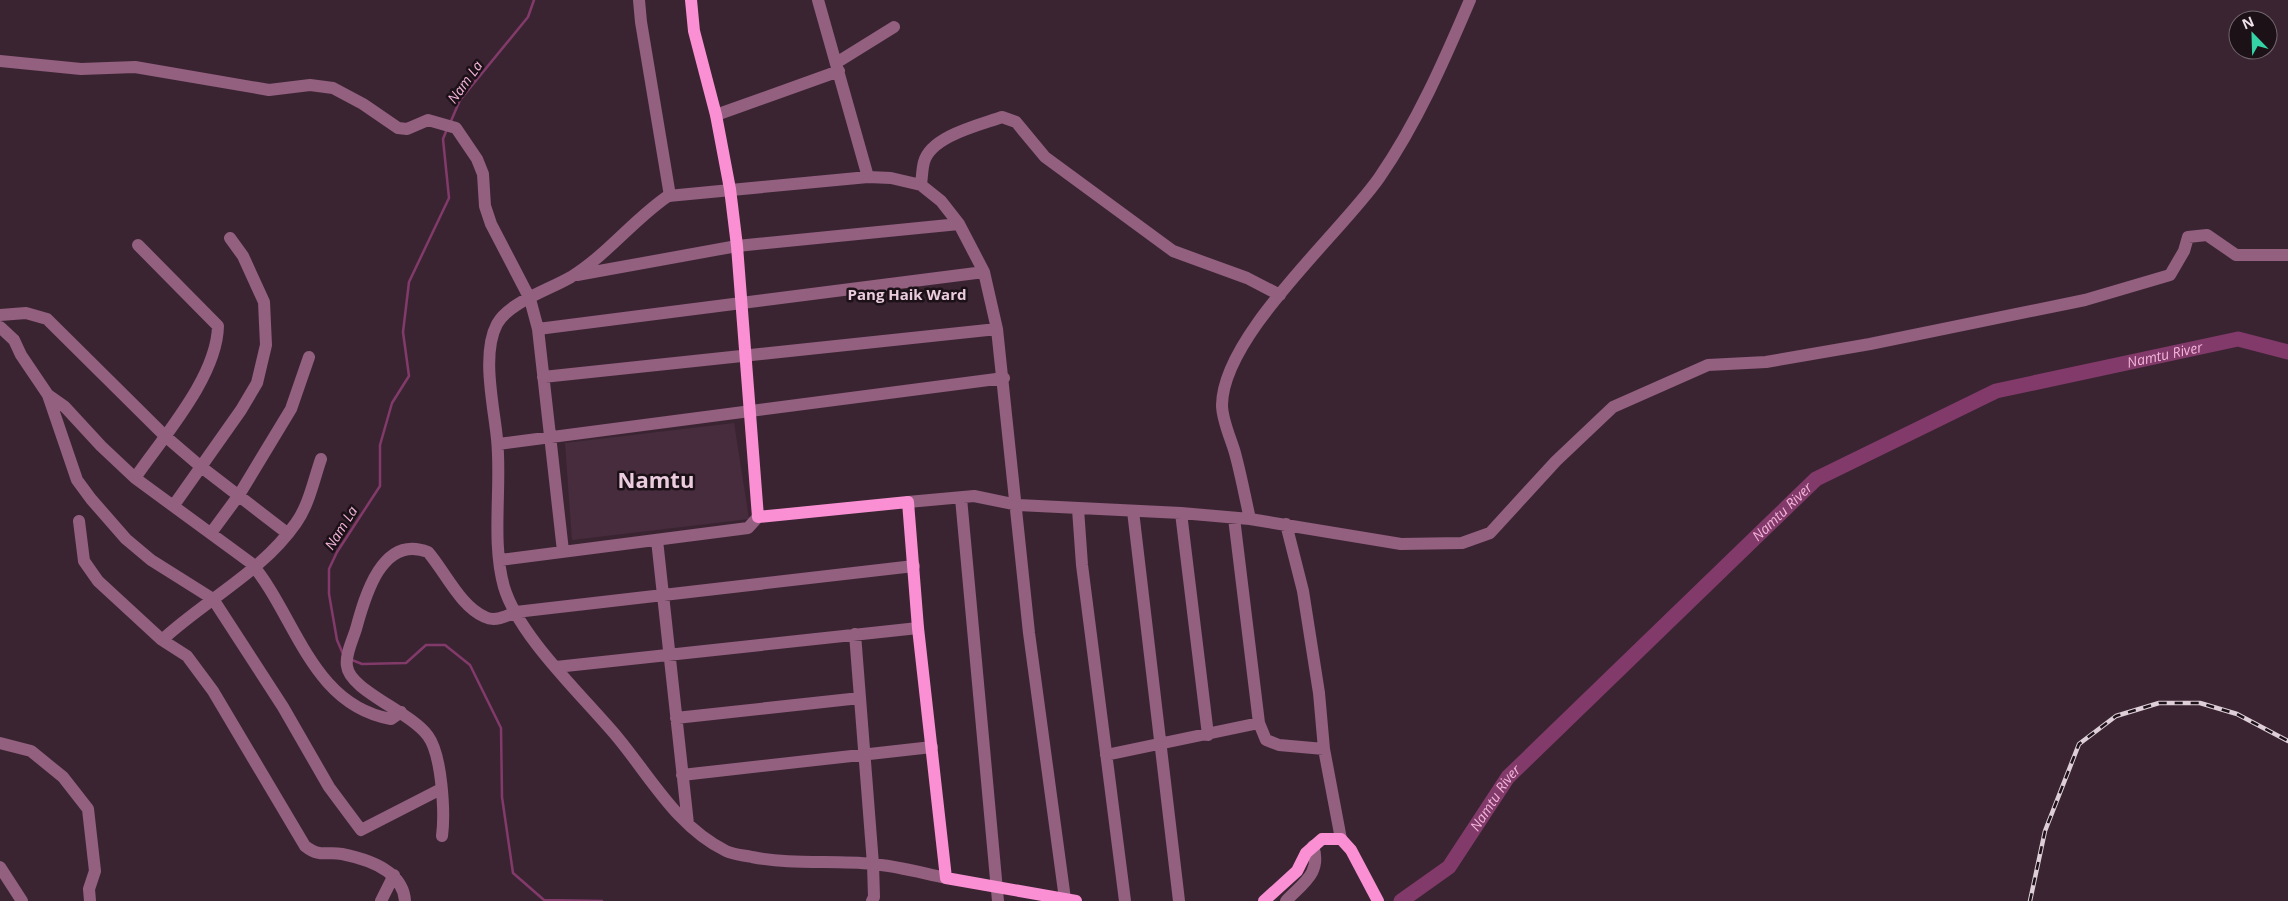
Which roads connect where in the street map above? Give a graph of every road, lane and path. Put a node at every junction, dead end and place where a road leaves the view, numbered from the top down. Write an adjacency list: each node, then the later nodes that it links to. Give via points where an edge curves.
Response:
1 (639, 0): 12 (street)
2 (691, 0): 8 (main road, via 694,31)
3 (818, 0): 7 (street)
4 (1470, 0): 20 (street, via 1416,118 1378,179)
5 (894, 28): 7 (street)
6 (0, 61): 21 (street, via 81,69 135,67 269,90 310,85 333,88 398,128 407,129 428,120 454,127 477,159 483,174 485,206 491,224)
7 (838, 67): 8 (street); 9 (street)
8 (716, 115): 11 (main road)
9 (868, 177): 10 (street); 11 (street)
10 (921, 185): 13 (street, via 941,201); 20 (street, via 924,161 933,148 947,137 1002,117 1016,122 1045,157 1173,251 1246,278)
11 (730, 190): 12 (street); 16 (main road)
12 (670, 196): 19 (street, via 647,210 607,252)
13 (959, 224): 16 (street); 18 (street)
14 (230, 238): 37 (street, via 243,256 264,302 266,345 258,382)
15 (138, 245): 33 (street, via 218,326 218,340 209,364)
16 (737, 246): 19 (street); 22 (main road)
17 (2288, 255): 51 (street, via 2236,255 2207,235 2188,237 2170,275 2085,300 1766,362 1708,365 1613,408 1556,461 1490,534 1462,543 1401,544)
18 (984, 272): 22 (street); 26 (street)
19 (572, 276): 21 (street)
20 (1280, 295): 49 (street, via 1236,359 1227,380 1222,406)
21 (530, 299): 25 (street); 35 (street, via 507,310 496,326 489,361)
22 (741, 302): 25 (street); 27 (main road)
23 (0, 315): 33 (street, via 26,314 47,319)
24 (0, 327): 31 (street, via 14,340)
25 (538, 329): 29 (street)
26 (997, 329): 27 (street); 30 (street)
27 (746, 355): 29 (street); 32 (main road)
28 (309, 357): 39 (street, via 291,409)
29 (543, 377): 34 (street)
30 (1004, 378): 32 (street); 43 (street)
31 (48, 395): 38 (street); 60 (street, via 77,480 91,500 150,560)
32 (751, 411): 34 (street); 47 (main road)
33 (165, 436): 37 (street); 38 (street)
34 (550, 437): 35 (street); 55 (street)
35 (498, 444): 56 (street)
36 (320, 458): 53 (street, via 297,522)
37 (200, 466): 39 (street); 42 (street)
38 (135, 478): 42 (street)
39 (239, 495): 52 (street); 53 (street)
40 (961, 498): 41 (street); 43 (street, via 974,496); 88 (street)
41 (908, 502): 47 (main road); 57 (main road)
42 (174, 505): 52 (street)
43 (1018, 505): 44 (street); 89 (street, via 1029,633)
44 (1078, 509): 45 (street); 77 (street)
45 (1133, 511): 46 (street); 73 (street)
46 (1181, 513): 48 (street); 71 (street)
47 (758, 517): 54 (street, via 748,528)
48 (1234, 518): 49 (street); 70 (street)
49 (1250, 519): 51 (street)
50 (79, 521): 64 (street, via 84,561 98,581)
51 (1286, 524): 75 (street, via 1303,591 1319,693)
52 (211, 533): 58 (street)
53 (287, 533): 58 (street)
54 (657, 540): 55 (street); 59 (street)
55 (562, 551): 56 (street)
56 (500, 560): 61 (street, via 504,587)
57 (914, 566): 59 (street); 62 (main road)
58 (254, 568): 60 (street); 68 (street, via 286,617 303,651 332,685 373,716 391,719)
59 (662, 595): 61 (street); 65 (street)
60 (212, 599): 64 (street); 79 (street, via 283,707 329,787 361,830)
61 (516, 612): 66 (street, via 544,655); 68 (street, via 496,619 486,618 468,604 428,552 419,549 396,553 366,592 346,665 360,688)
62 (918, 628): 63 (street); 74 (main road)
63 (855, 634): 65 (street); 67 (street)
64 (162, 640): 86 (street, via 187,656 214,691 305,846 318,854 340,854 366,862)
65 (669, 655): 66 (street); 69 (street)
66 (556, 667): 80 (street)
67 (860, 698): 69 (street); 76 (street)
68 (401, 712): 79 (street, via 430,738)
69 (676, 718): 78 (street)
70 (1259, 723): 71 (street); 75 (street, via 1266,740)
71 (1208, 734): 73 (street)
72 (0, 743): 91 (street, via 32,751 63,777 88,809 95,871 89,889)
73 (1161, 745): 77 (street); 96 (street)
74 (932, 747): 76 (street); 87 (main road)
75 (1324, 750): 82 (street)
76 (864, 754): 78 (street); 84 (street)
77 (1106, 754): 95 (street)
78 (682, 775): 80 (street)
79 (441, 789): 81 (street, via 444,804)
80 (688, 824): 84 (street, via 708,841 730,853 806,864)
81 (442, 836)
82 (1341, 839): 83 (main road, via 1322,839); 99 (main road, via 1351,850)
83 (1313, 846): 97 (main road, via 1297,871); 98 (street, via 1316,867)
84 (873, 864): 87 (street); 94 (street)
85 (0, 867): 90 (street)
86 (394, 875): 92 (street); 93 (street)
87 (946, 878): 88 (main road)
88 (998, 895): 89 (main road)
89 (1070, 900)
90 (22, 901)
91 (90, 901)
92 (381, 901)
93 (404, 901)
94 (872, 901)
95 (1125, 901)
96 (1178, 901)
97 (1264, 901)
98 (1286, 901)
99 (1378, 901)

